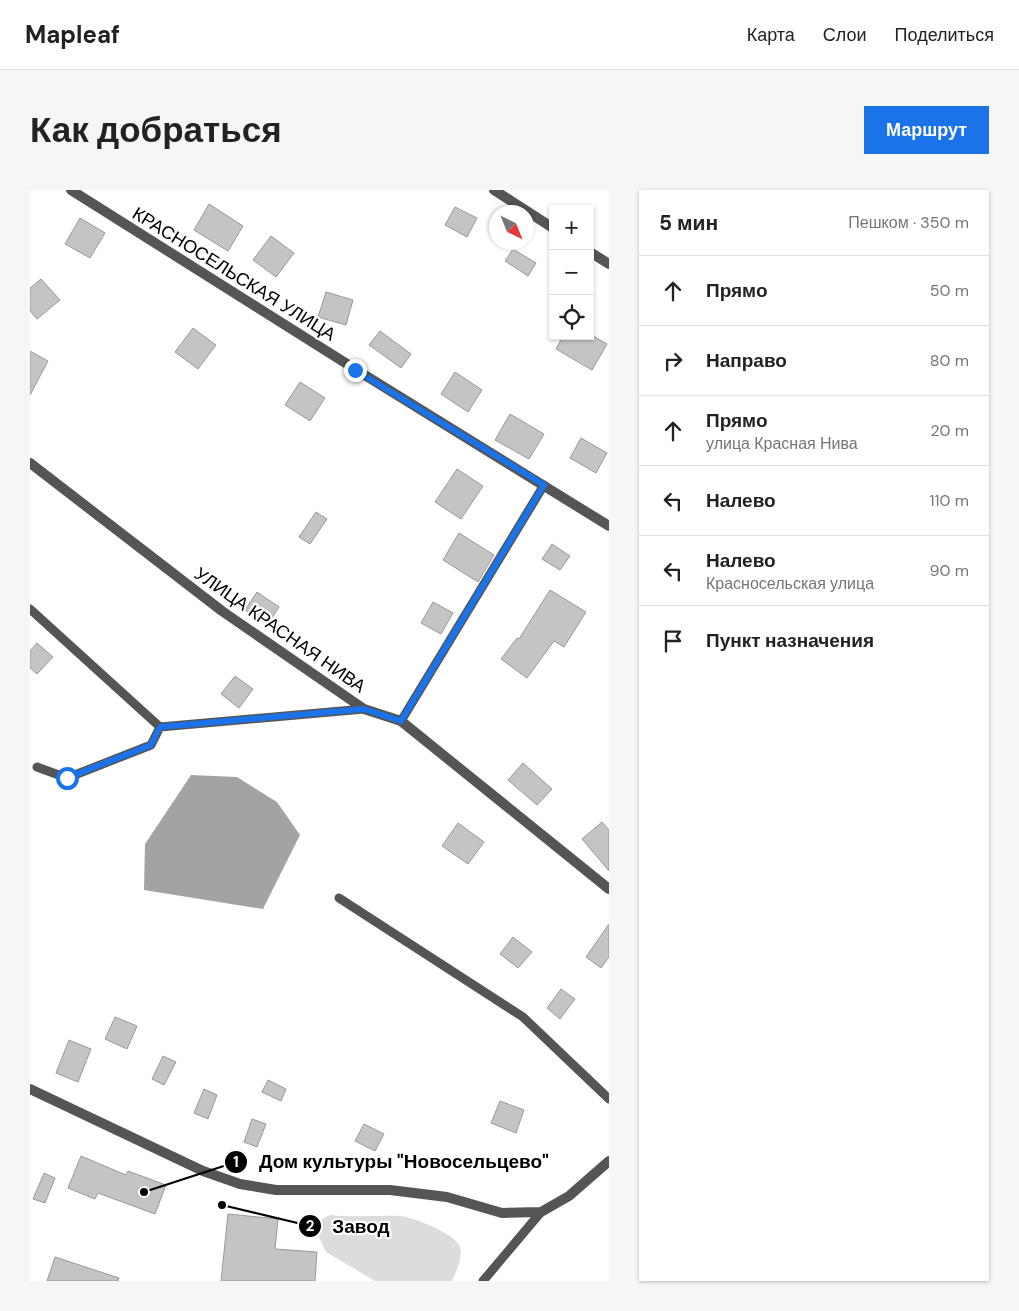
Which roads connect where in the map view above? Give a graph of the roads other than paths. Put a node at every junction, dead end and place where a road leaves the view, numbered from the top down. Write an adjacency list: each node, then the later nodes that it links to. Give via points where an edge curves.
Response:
1 (71, 190): 7 (street, КРАСНОСЕЛЬСКАЯ УЛИЦА)
2 (494, 190): 3 (street)
3 (549, 225)
4 (594, 255): 5 (street)
5 (609, 264)
6 (30, 462): 10 (street, УЛИЦА КРАСНАЯ НИВА, via 222,612)
7 (544, 485): 8 (street, КРАСНОСЕЛЬСКАЯ УЛИЦА); 11 (lane)
8 (609, 526)
9 (30, 609): 12 (lane)
10 (364, 709): 11 (street, УЛИЦА КРАСНАЯ НИВА); 12 (lane)
11 (401, 721): 14 (street, УЛИЦА КРАСНАЯ НИВА)
12 (160, 727): 13 (lane, via 151,745 67,778)
13 (37, 766)
14 (609, 889)
15 (338, 898): 17 (lane, via 523,1017)
16 (30, 1088): 19 (street, via 203,1170 240,1184 276,1190 390,1190 446,1197 502,1213)
17 (609, 1099)
18 (609, 1161): 19 (street, via 569,1196)
19 (541, 1212): 20 (lane)
20 (483, 1281)

